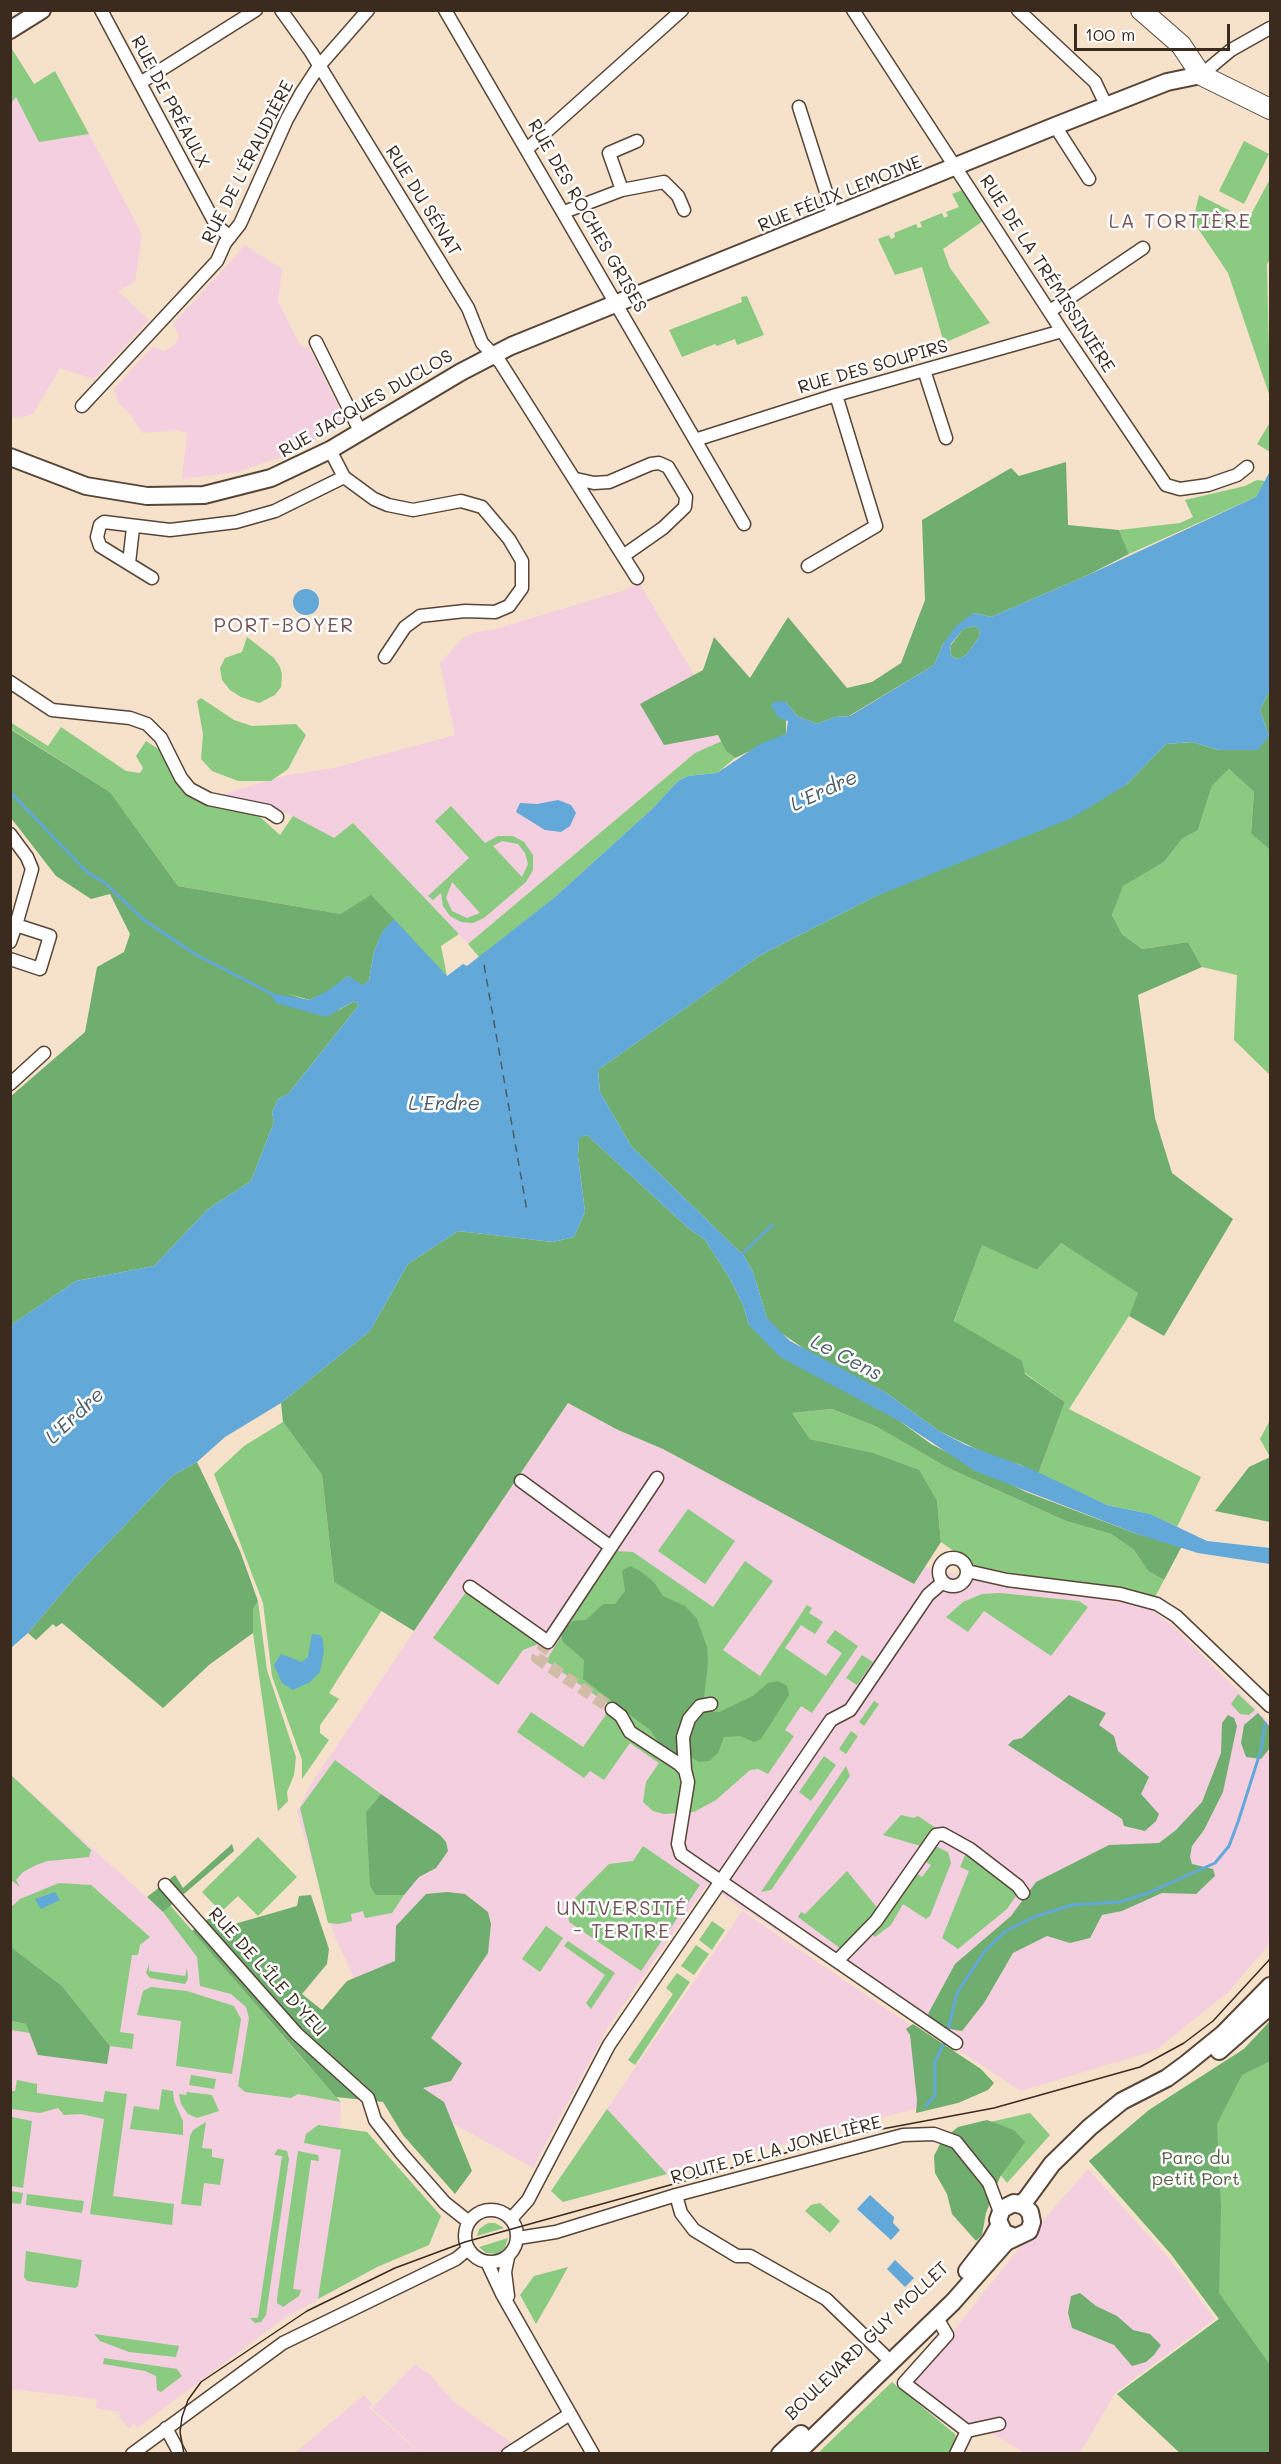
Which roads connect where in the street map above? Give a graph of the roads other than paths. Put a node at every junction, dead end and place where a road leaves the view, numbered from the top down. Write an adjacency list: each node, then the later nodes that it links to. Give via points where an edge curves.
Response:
1 (42, 10): 12 (main road)
2 (101, 10): 15 (street, RUE DE PRÉAULX)
3 (256, 10): 15 (street)
4 (281, 10): 13 (street, RUE DU SÉNAT)
5 (368, 10): 13 (street, RUE DE L'ÉRAUDIÈRE)
6 (445, 10): 21 (street, RUE DES ROCHES GRISES)
7 (682, 10): 21 (street)
8 (854, 10): 22 (street, RUE DE LA TRÉMISSINIÈRE)
9 (1018, 10): 17 (street, via 1095,82)
10 (1141, 10): 14 (main road, via 1181,45)
11 (1270, 28): 14 (street, via 1228,53)
12 (10, 30)
13 (319, 66): 28 (street, RUE DE L'ÉRAUDIÈRE, via 287,119 240,224); 34 (street, RUE DU SÉNAT, via 468,308 482,344)
14 (1202, 75): 17 (main road, RUE FÉLIX LEMOINE, via 1167,82); 18 (main road)
15 (140, 83): 28 (street, RUE DE PRÉAULX, via 216,225)
16 (799, 107): 27 (street)
17 (1107, 107): 19 (main road, RUE FÉLIX LEMOINE)
18 (1270, 108)
19 (1055, 126): 22 (main road, RUE FÉLIX LEMOINE); 23 (street)
20 (637, 141): 24 (street, via 609,153)
21 (527, 149): 26 (street, RUE DES ROCHES GRISES)
22 (956, 168): 27 (main road, RUE FÉLIX LEMOINE); 31 (street, RUE DE LA TRÉMISSINIÈRE)
23 (1089, 179)
24 (622, 190): 25 (street, via 664,182 678,196); 26 (street)
25 (684, 210)
26 (564, 212): 30 (street, RUE DES ROCHES GRISES)
27 (834, 217): 30 (main road, RUE FÉLIX LEMOINE)
28 (230, 237): 37 (street, RUE DE L'ÉRAUDIÈRE, via 209,269)
29 (1143, 248): 31 (street)
30 (617, 305): 34 (main road, RUE FÉLIX LEMOINE); 40 (street, RUE DES ROCHES GRISES)
31 (1050, 311): 32 (street, RUE DE LA TRÉMISSINIÈRE)
32 (1062, 331): 35 (street, RUE DES SOUPIRS); 43 (street, RUE DE LA TRÉMISSINIÈRE, via 1166,486 1180,489 1208,484 1238,475)
33 (316, 342): 38 (street)
34 (494, 354): 38 (main road, RUE JACQUES DUCLOS); 45 (street, RUE DU SÉNAT)
35 (924, 370): 36 (street, RUE DES SOUPIRS); 39 (street)
36 (836, 395): 40 (street, RUE DES SOUPIRS); 50 (street, via 876,526)
37 (82, 406)
38 (361, 433): 41 (main road, RUE JACQUES DUCLOS)
39 (946, 438)
40 (694, 440): 46 (street, RUE DES ROCHES GRISES)
41 (330, 450): 42 (main road, RUE JACQUES DUCLOS, via 272,478 222,492 186,496 132,495 86,486); 44 (street)
42 (10, 457)
43 (1247, 467)
44 (344, 477): 47 (street, via 275,512 236,522 170,530); 53 (street, via 374,499 400,508 473,503 490,514 522,561 522,588 509,606 495,612 420,616 405,627)
45 (576, 479): 48 (street, RUE DU SÉNAT); 48 (street, via 609,482 651,464 668,467 686,497 685,507)
46 (744, 524)
47 (132, 528): 49 (street); 49 (street, via 104,522 97,537 100,546)
48 (623, 556): 52 (street, RUE DU SÉNAT)
49 (129, 563): 51 (street)
50 (808, 566)
51 (152, 578)
52 (637, 578)
53 (386, 657)
54 (10, 682): 55 (street, via 52,710 130,718 147,724 161,738 190,789 209,799 268,811)
55 (277, 817)
56 (10, 834): 57 (street, via 32,869)
57 (16, 925): 58 (street); 59 (street, via 50,936 40,969)
58 (10, 942)
59 (10, 960)
60 (44, 1053): 61 (street)
61 (10, 1084)
62 (657, 1478): 64 (street)
63 (521, 1481): 64 (street)
64 (612, 1547): 67 (street, via 548,1642)
65 (967, 1571): 66 (street, via 959,1585); 66 (street, via 959,1559 947,1559 938,1570); 69 (street, via 1120,1594 1157,1604 1188,1626)
66 (943, 1582): 72 (street, via 928,1594 850,1710 831,1720)
67 (470, 1587)
68 (711, 1704): 71 (street, via 700,1706 689,1719 683,1737)
69 (1270, 1706)
70 (612, 1709): 71 (street, via 630,1732)
71 (685, 1770): 72 (street, via 688,1782 678,1848 686,1859)
72 (721, 1882): 75 (street); 82 (street, via 609,2045 528,2200)
73 (165, 1885): 83 (street, RUE DE L'ÎLE D'YEU, via 297,2034 368,2098 375,2120 401,2153 445,2203)
74 (1023, 1893): 75 (street, via 978,1854 943,1834 936,1835 876,1921)
75 (838, 1960): 78 (street)
76 (1270, 1986): 80 (main road, BOULEVARD GUY MOLLET, via 1223,2034 1186,2064 1122,2101 1090,2127 1052,2164 1026,2201)
77 (1270, 2006): 81 (main road, via 1197,2067 1096,2135 1060,2171)
78 (956, 2043)
79 (676, 2195): 80 (street, ROUTE DE LA JONELIÈRE, via 872,2141 934,2134 956,2142); 85 (street, ROUTE DE LA JONELIÈRE); 89 (street, via 689,2225 737,2256 750,2256 826,2299)
80 (1008, 2211): 81 (main road, via 1026,2207); 84 (main road, via 1004,2233); 89 (main road, BOULEVARD GUY MOLLET, via 992,2240 954,2285)
81 (1031, 2214): 84 (main road, via 1029,2231)
82 (511, 2219): 83 (street, via 487,2210 476,2214); 85 (street)
83 (469, 2223): 86 (street, via 465,2235)
84 (1015, 2237): 88 (main road, BOULEVARD GUY MOLLET, via 1006,2242)
85 (514, 2248): 86 (street, via 496,2262); 87 (street, via 506,2282)
86 (477, 2257): 87 (street); 92 (street, via 456,2259 283,2343)
87 (509, 2303): 90 (street)
88 (937, 2318): 93 (street, via 946,2335 904,2384); 99 (main road, BOULEVARD GUY MOLLET)
89 (884, 2355): 98 (main road, BOULEVARD GUY MOLLET)
90 (570, 2414): 96 (street); 97 (street)
91 (999, 2424): 93 (street)
92 (166, 2428): 94 (street); 95 (street)
93 (967, 2431): 100 (street)
94 (132, 2454)
95 (180, 2454)
96 (508, 2454)
97 (592, 2454)
98 (780, 2454)
99 (796, 2454)
100 (956, 2454)

